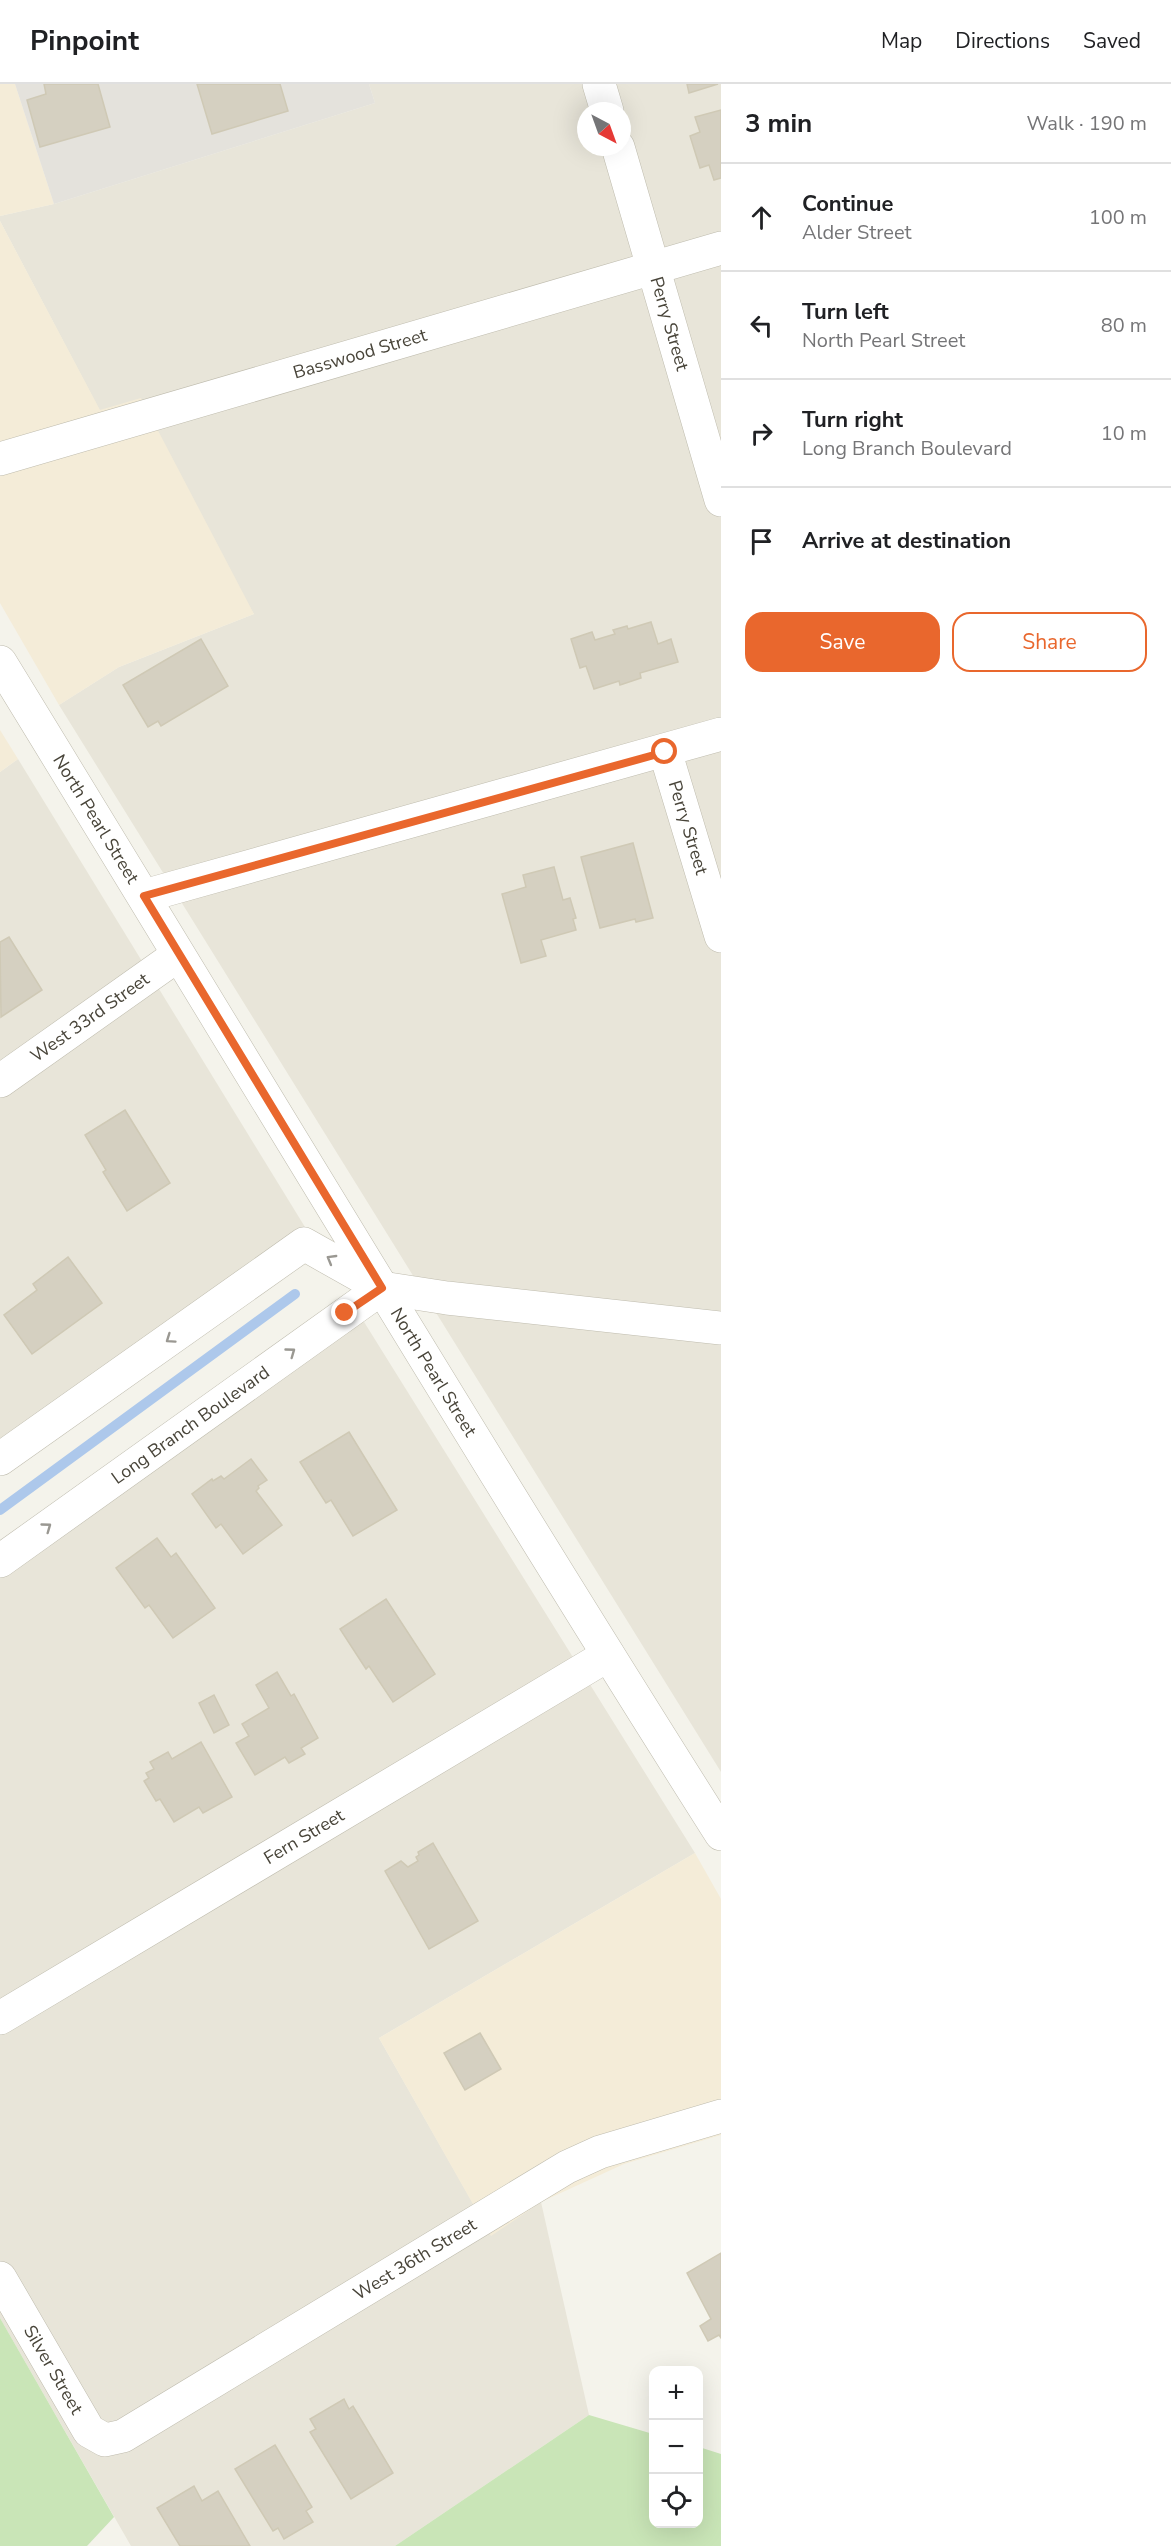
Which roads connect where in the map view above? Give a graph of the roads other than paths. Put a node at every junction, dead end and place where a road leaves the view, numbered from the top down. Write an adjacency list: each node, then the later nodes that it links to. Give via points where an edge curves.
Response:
1 (599, 84): 2 (street)
2 (604, 102)
3 (621, 156): 5 (street, Perry Street)
4 (721, 248): 5 (street, Basswood Street)
5 (653, 268): 6 (street, Basswood Street); 7 (street, Perry Street)
6 (0, 459)
7 (721, 500)
8 (0, 662): 11 (street, North Pearl Street)
9 (721, 734): 10 (street)
10 (665, 752): 11 (street); 12 (street, Perry Street)
11 (144, 896): 13 (street, North Pearl Street)
12 (721, 936)
13 (178, 955): 14 (street, West 33rd Street); 15 (street, North Pearl Street)
14 (0, 1081)
15 (382, 1288): 16 (street); 17 (street, one-way to 17, via 304,1244); 18 (street, Long Branch Boulevard, one-way to 15); 19 (street, North Pearl Street)
16 (721, 1328)
17 (0, 1459)
18 (0, 1561)
19 (608, 1655): 20 (street, North Pearl Street); 21 (street, Fern Street)
20 (721, 1834)
21 (0, 2018)
22 (721, 2116): 24 (street, West 36th Street, via 600,2152 567,2167)
23 (0, 2278): 24 (street, Silver Street, via 89,2431 105,2440)
24 (123, 2436)

